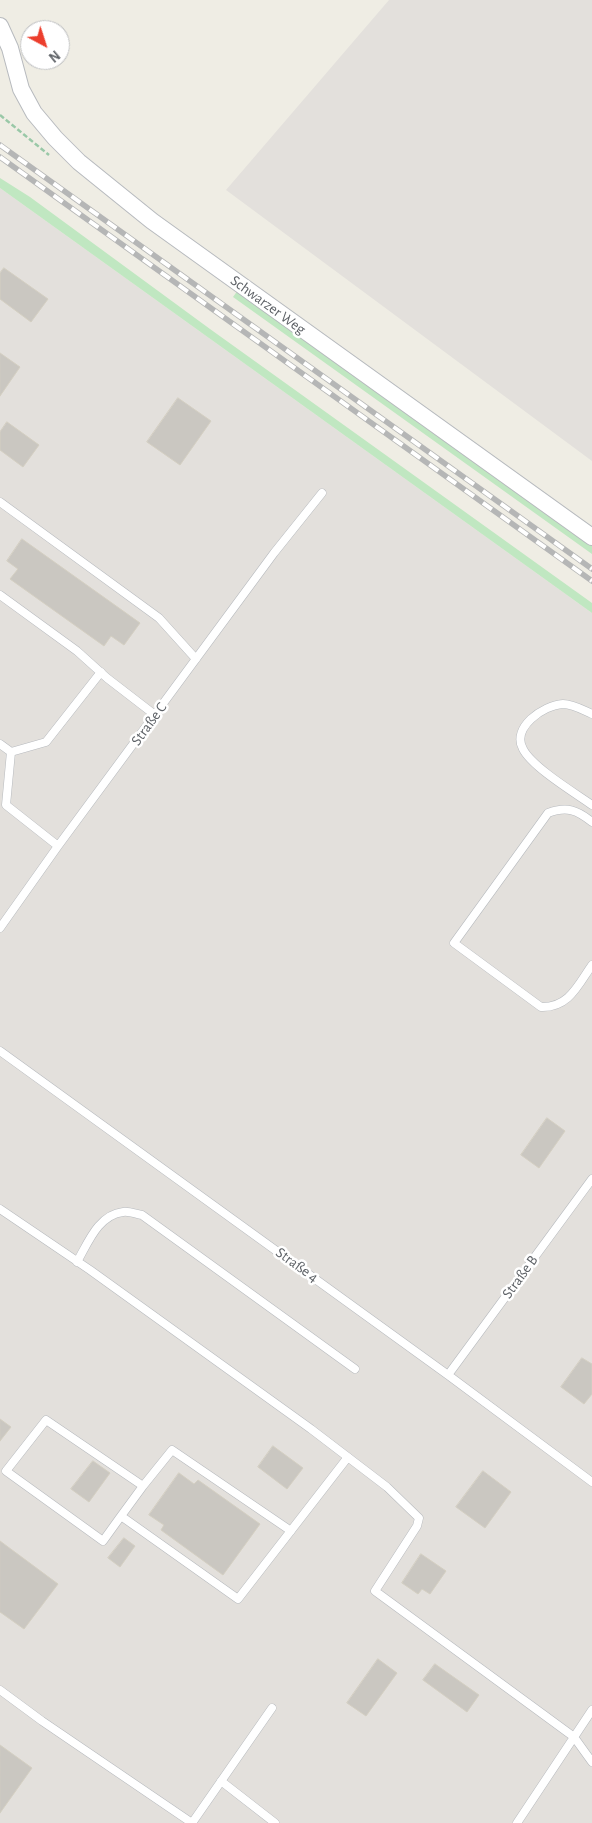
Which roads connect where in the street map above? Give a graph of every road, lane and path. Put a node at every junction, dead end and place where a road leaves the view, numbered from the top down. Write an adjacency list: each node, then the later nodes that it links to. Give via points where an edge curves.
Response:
1 (0, 26): 6 (street, Schwarzer Weg, via 10,48 21,89 34,113 79,162 152,221)
2 (0, 115): 3 (path)
3 (53, 158)
4 (322, 493): 8 (lane, Straße C)
5 (0, 502): 8 (lane, via 159,618)
6 (592, 537)
7 (0, 595): 9 (lane)
8 (196, 659): 11 (lane, Straße C)
9 (101, 672): 11 (lane); 13 (lane, via 46,742)
10 (592, 714): 14 (lane, via 563,704 545,708 521,734 522,747 530,760)
11 (155, 715): 16 (lane, Straße C)
12 (0, 744): 13 (lane)
13 (11, 752): 16 (lane, via 6,805)
14 (592, 805)
15 (592, 822): 18 (lane, via 572,810 548,813 454,943 541,1007 552,1008 561,1004)
16 (58, 846): 17 (lane, Straße C)
17 (0, 928)
18 (592, 965)
19 (0, 1051): 24 (lane, Straße 4)
20 (592, 1178): 24 (lane, Straße B)
21 (0, 1209): 22 (lane)
22 (77, 1262): 23 (lane, via 98,1226 111,1215 124,1212 142,1215); 25 (lane)
23 (355, 1369)
24 (448, 1375): 26 (lane, Straße 4)
25 (348, 1457): 29 (lane); 33 (lane, via 387,1487 419,1518 375,1591)
26 (592, 1482)
27 (143, 1486): 28 (lane); 28 (lane, via 46,1420 6,1471 103,1541); 29 (lane, via 172,1450)
28 (121, 1516): 29 (lane, via 238,1599)
29 (291, 1531)
30 (0, 1690): 36 (lane)
31 (272, 1708): 35 (lane)
32 (592, 1710): 33 (lane)
33 (574, 1737): 34 (lane); 38 (lane)
34 (592, 1762)
35 (221, 1781): 36 (lane); 37 (lane)
36 (192, 1823)
37 (275, 1823)
38 (517, 1823)

